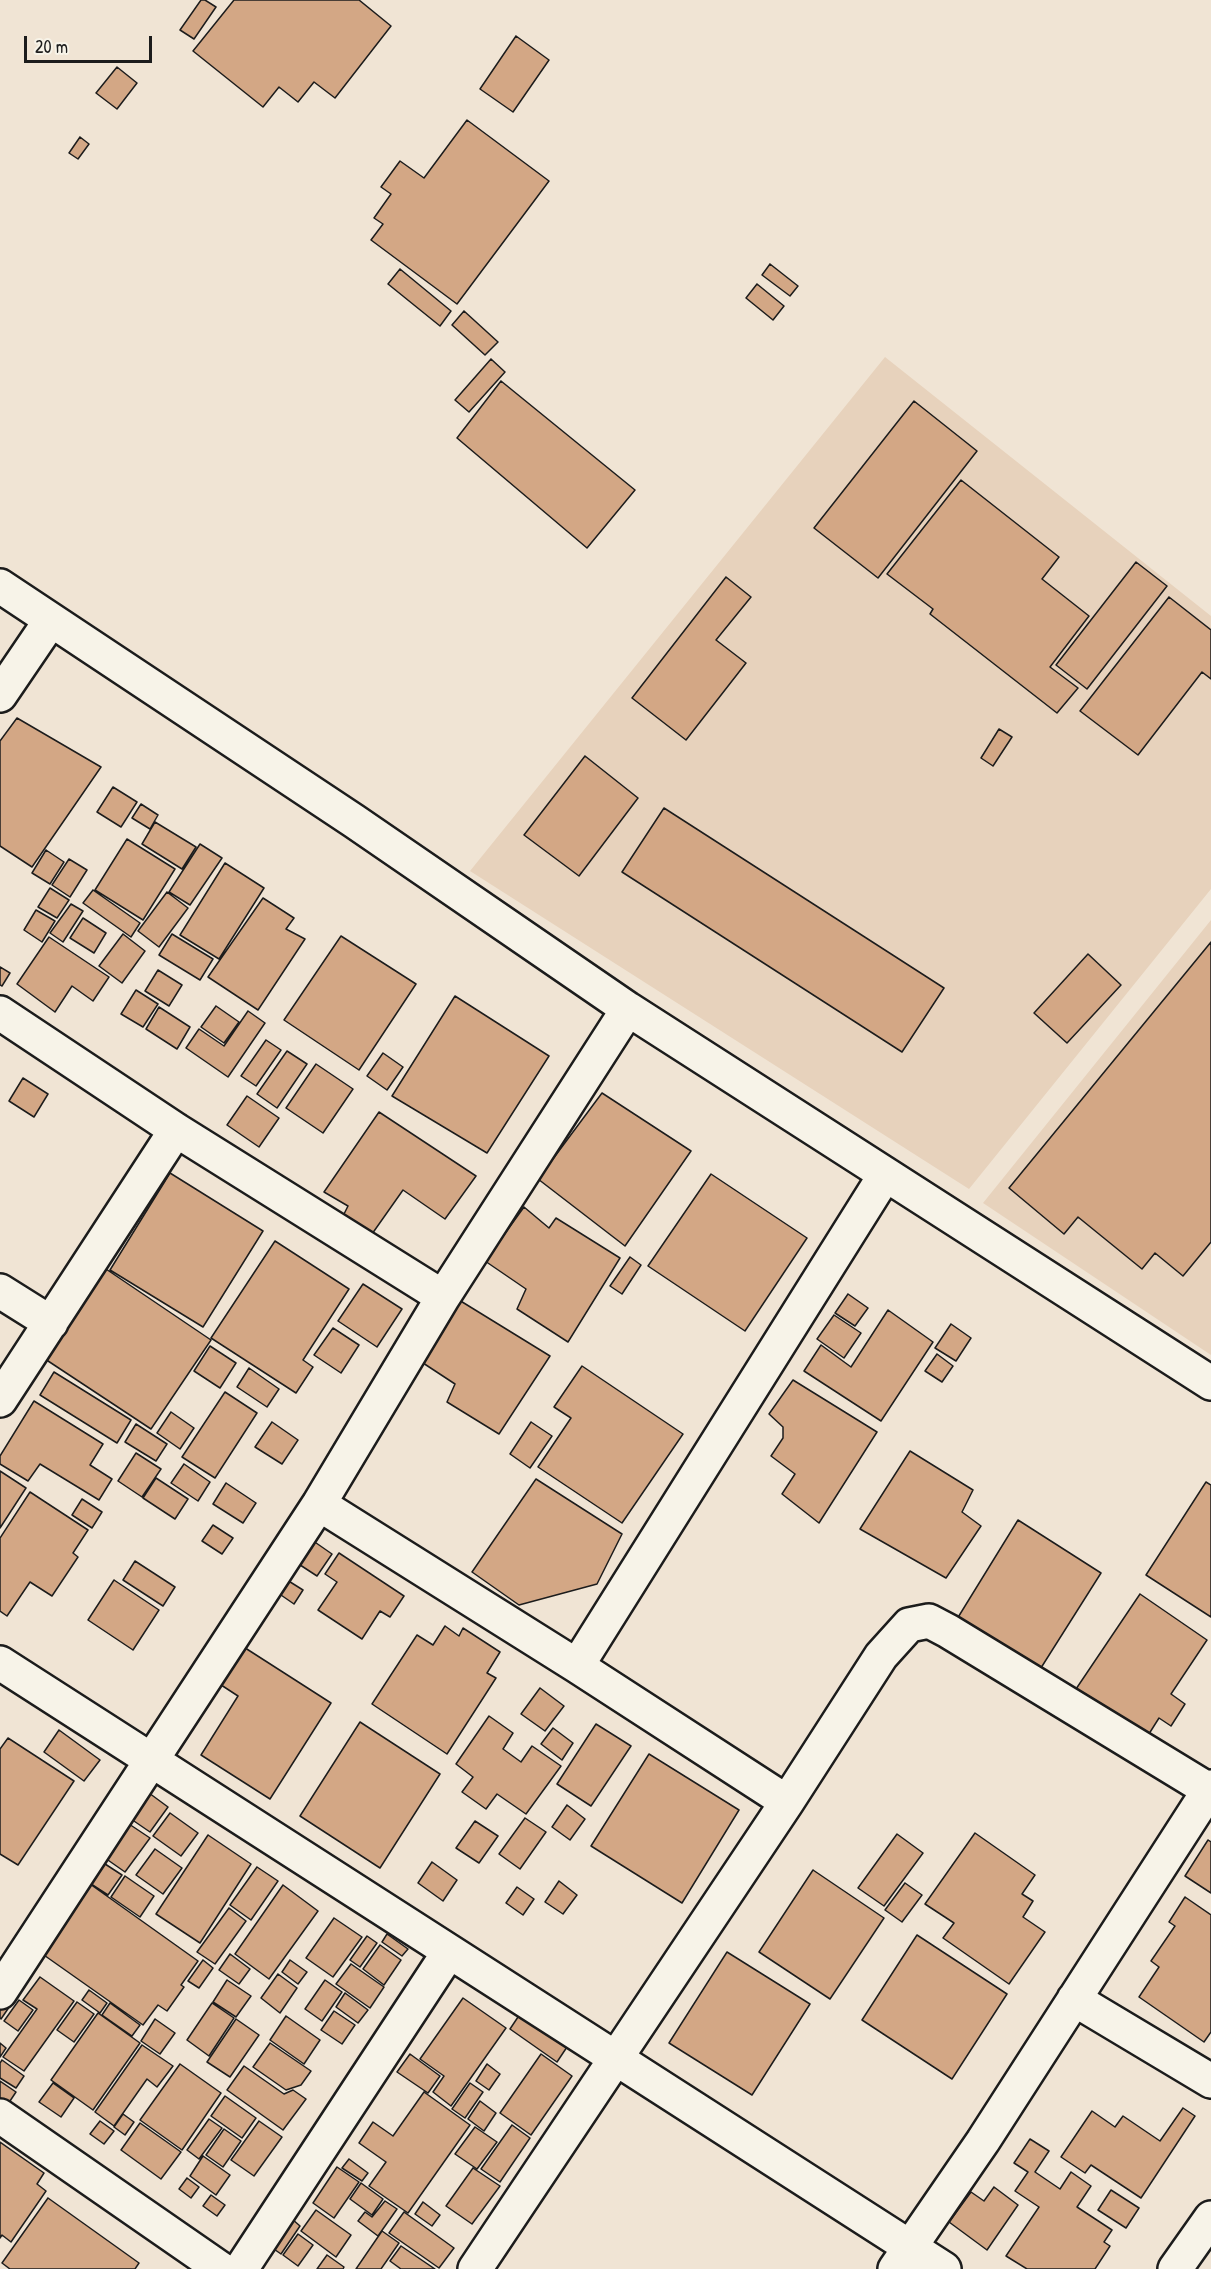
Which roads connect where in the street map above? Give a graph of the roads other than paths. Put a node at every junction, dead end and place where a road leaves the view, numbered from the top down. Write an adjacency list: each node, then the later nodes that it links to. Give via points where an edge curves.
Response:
1 (0, 586): 2 (street)
2 (51, 620): 3 (street); 4 (street)
3 (0, 695)
4 (628, 1009): 7 (street); 9 (street)
5 (0, 1013): 6 (street)
6 (176, 1130): 9 (street); 10 (street)
7 (885, 1176): 11 (street); 15 (street)
8 (0, 1291): 10 (street)
9 (443, 1297): 13 (street)
10 (51, 1323): 12 (street)
11 (1211, 1383)
12 (0, 1400)
13 (319, 1504): 15 (street); 16 (street)
14 (0, 1663): 16 (street)
15 (576, 1666): 18 (street)
16 (152, 1760): 19 (street); 20 (street)
17 (1210, 1788): 18 (street, via 929,1621 909,1625 881,1656); 21 (street)
18 (786, 1802): 22 (street)
19 (449, 1952): 22 (street); 28 (street)
20 (0, 1992)
21 (1074, 1999): 23 (street); 26 (street)
22 (616, 2058): 26 (street); 29 (street)
23 (1211, 2081)
24 (0, 2116): 27 (street)
25 (1211, 2218): 31 (street)
26 (903, 2258): 30 (street)
27 (221, 2269)
28 (241, 2269)
29 (475, 2269)
30 (944, 2269)
31 (1175, 2269)

